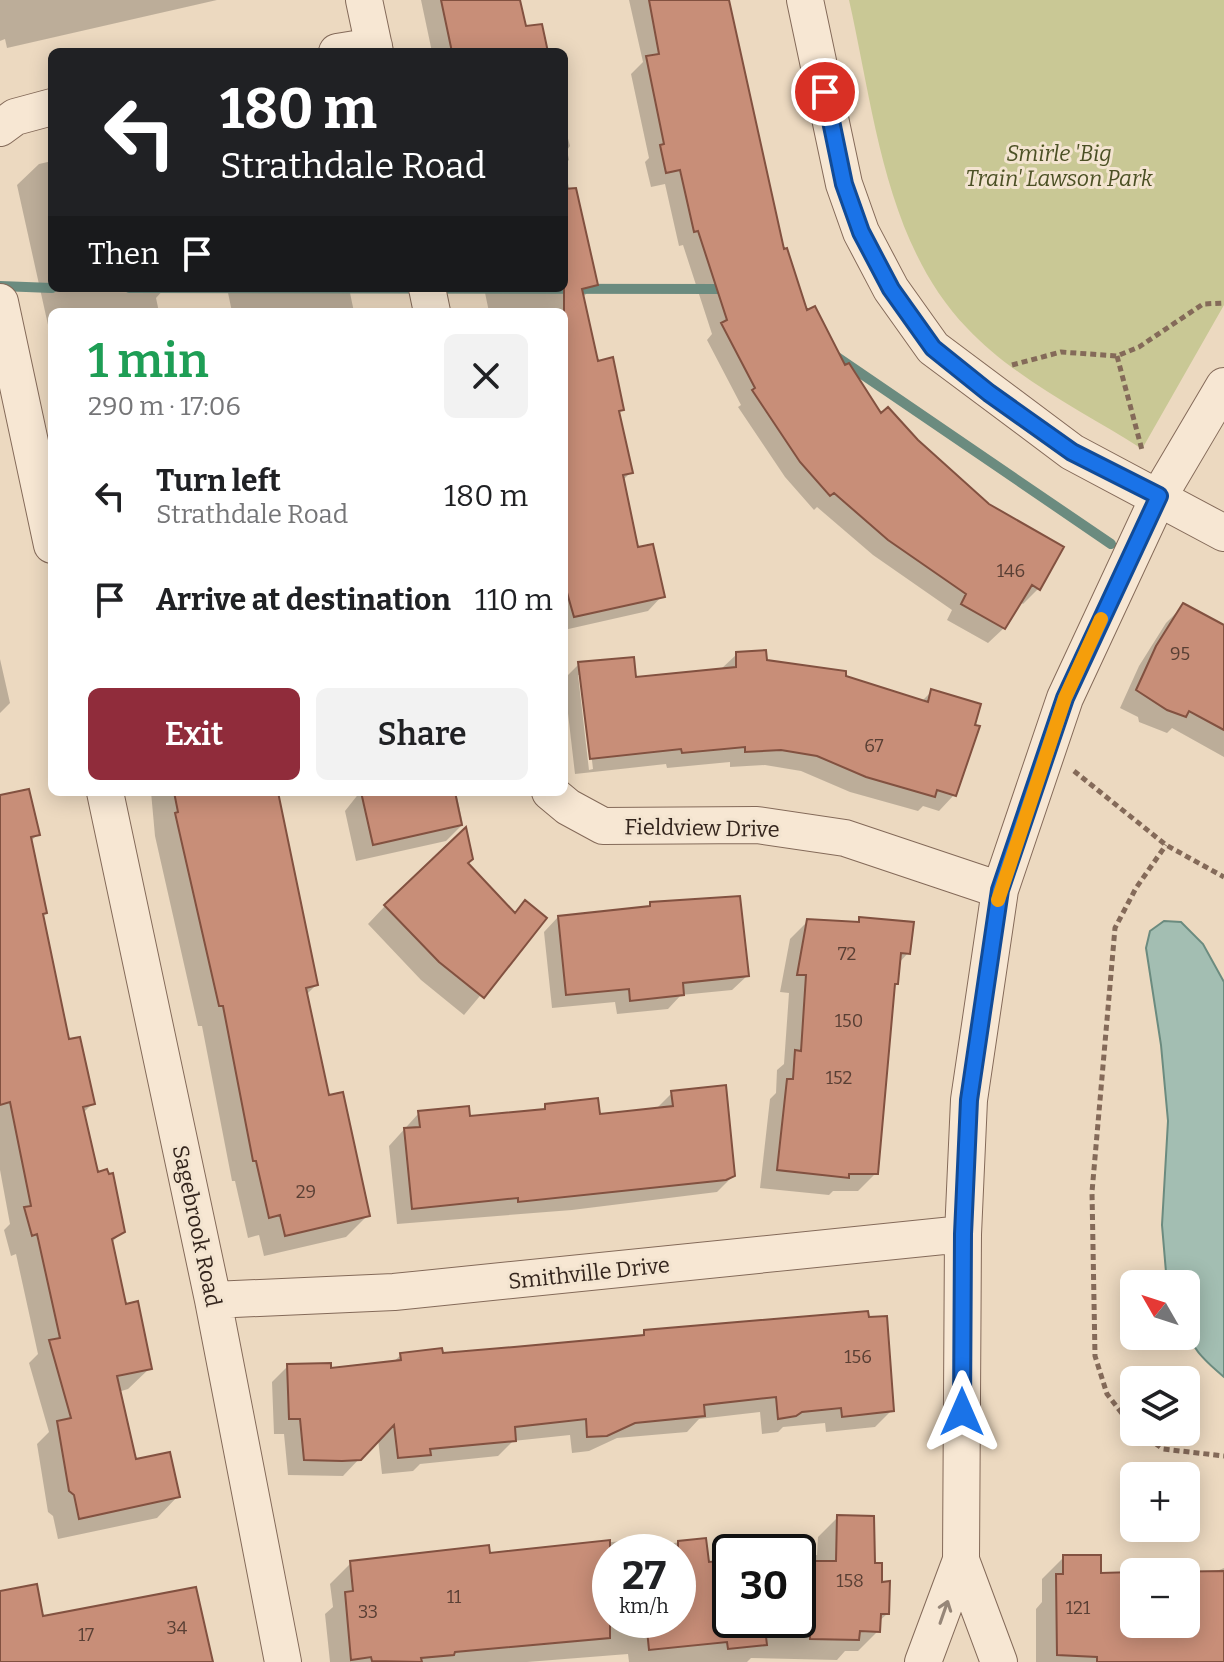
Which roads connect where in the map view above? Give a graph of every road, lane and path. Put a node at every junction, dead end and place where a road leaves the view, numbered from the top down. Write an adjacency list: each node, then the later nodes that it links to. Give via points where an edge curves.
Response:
1 (364, 0): 3 (street)
2 (805, 0): 10 (street, via 844,184 861,232 891,289 933,348)
3 (374, 48)
4 (48, 108): 5 (street, via 15,117)
5 (0, 128)
6 (0, 302): 12 (street)
7 (1224, 303): 8 (path, via 1203,304)
8 (1117, 356): 10 (path, via 1061,352 1012,365); 11 (path, via 1136,434)
9 (1224, 386): 11 (street)
10 (989, 393): 11 (street, via 1072,452)
11 (1159, 496): 13 (street); 14 (street, via 1065,698)
12 (48, 526)
13 (1224, 533)
14 (1043, 761): 17 (path, via 1078,772); 19 (street)
15 (106, 796): 21 (street, Sagebrook Road)
16 (555, 796): 19 (street, Fieldview Drive, via 603,826 757,825 845,838)
17 (1166, 845): 18 (path); 22 (path, via 1115,928 1092,1192 1095,1356 1107,1394)
18 (1224, 877)
19 (1000, 890): 20 (street, via 969,1100)
20 (963, 1234): 21 (street, Smithville Drive, via 394,1292); 25 (street)
21 (213, 1300): 26 (street, Sagebrook Road)
22 (1120, 1410)
23 (1159, 1446): 24 (path)
24 (1224, 1456)
25 (961, 1560): 27 (street, one-way to 25); 28 (street)
26 (283, 1662)
27 (923, 1662)
28 (999, 1662)

